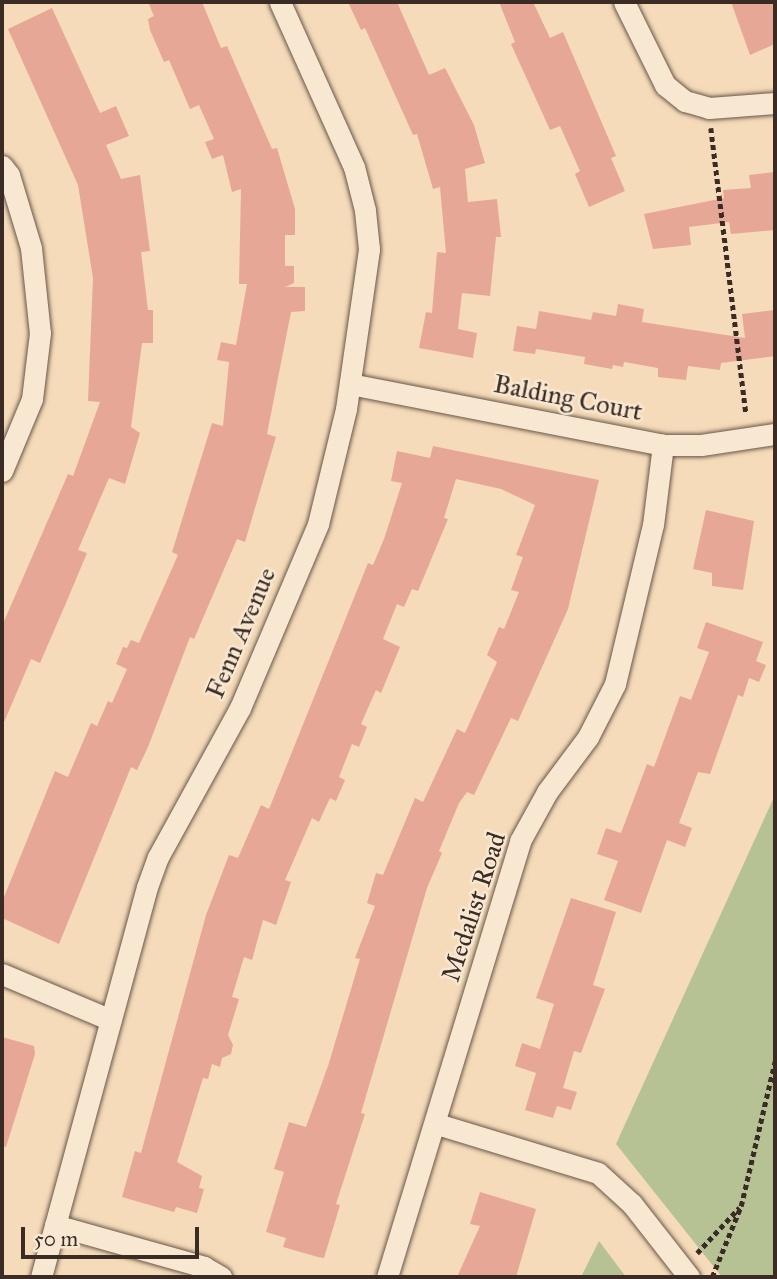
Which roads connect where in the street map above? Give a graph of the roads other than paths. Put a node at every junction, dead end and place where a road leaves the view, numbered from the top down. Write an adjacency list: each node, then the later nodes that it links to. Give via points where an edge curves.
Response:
1 (280, 2): 5 (street, Fenn Avenue, via 354,167 365,210 369,249)
2 (624, 2): 3 (street, via 665,85 685,101 709,108)
3 (775, 103)
4 (2, 166): 8 (street, via 9,174 31,248 40,333 32,399)
5 (351, 384): 7 (street, Balding Court); 10 (street, Fenn Avenue, via 318,524 222,746 158,857)
6 (775, 434): 7 (street, Balding Court, via 701,445)
7 (663, 445): 11 (street, Medalist Road, via 653,525 615,684 588,737 547,792 520,841)
8 (2, 471)
9 (2, 974): 10 (street)
10 (111, 1020): 12 (street, Fenn Avenue)
11 (437, 1124): 15 (street, Medalist Road); 16 (street, via 598,1173 632,1204)
12 (55, 1225): 13 (street, Fenn Avenue); 14 (street, via 204,1267)
13 (41, 1277)
14 (221, 1277)
15 (387, 1277)
16 (689, 1277)

